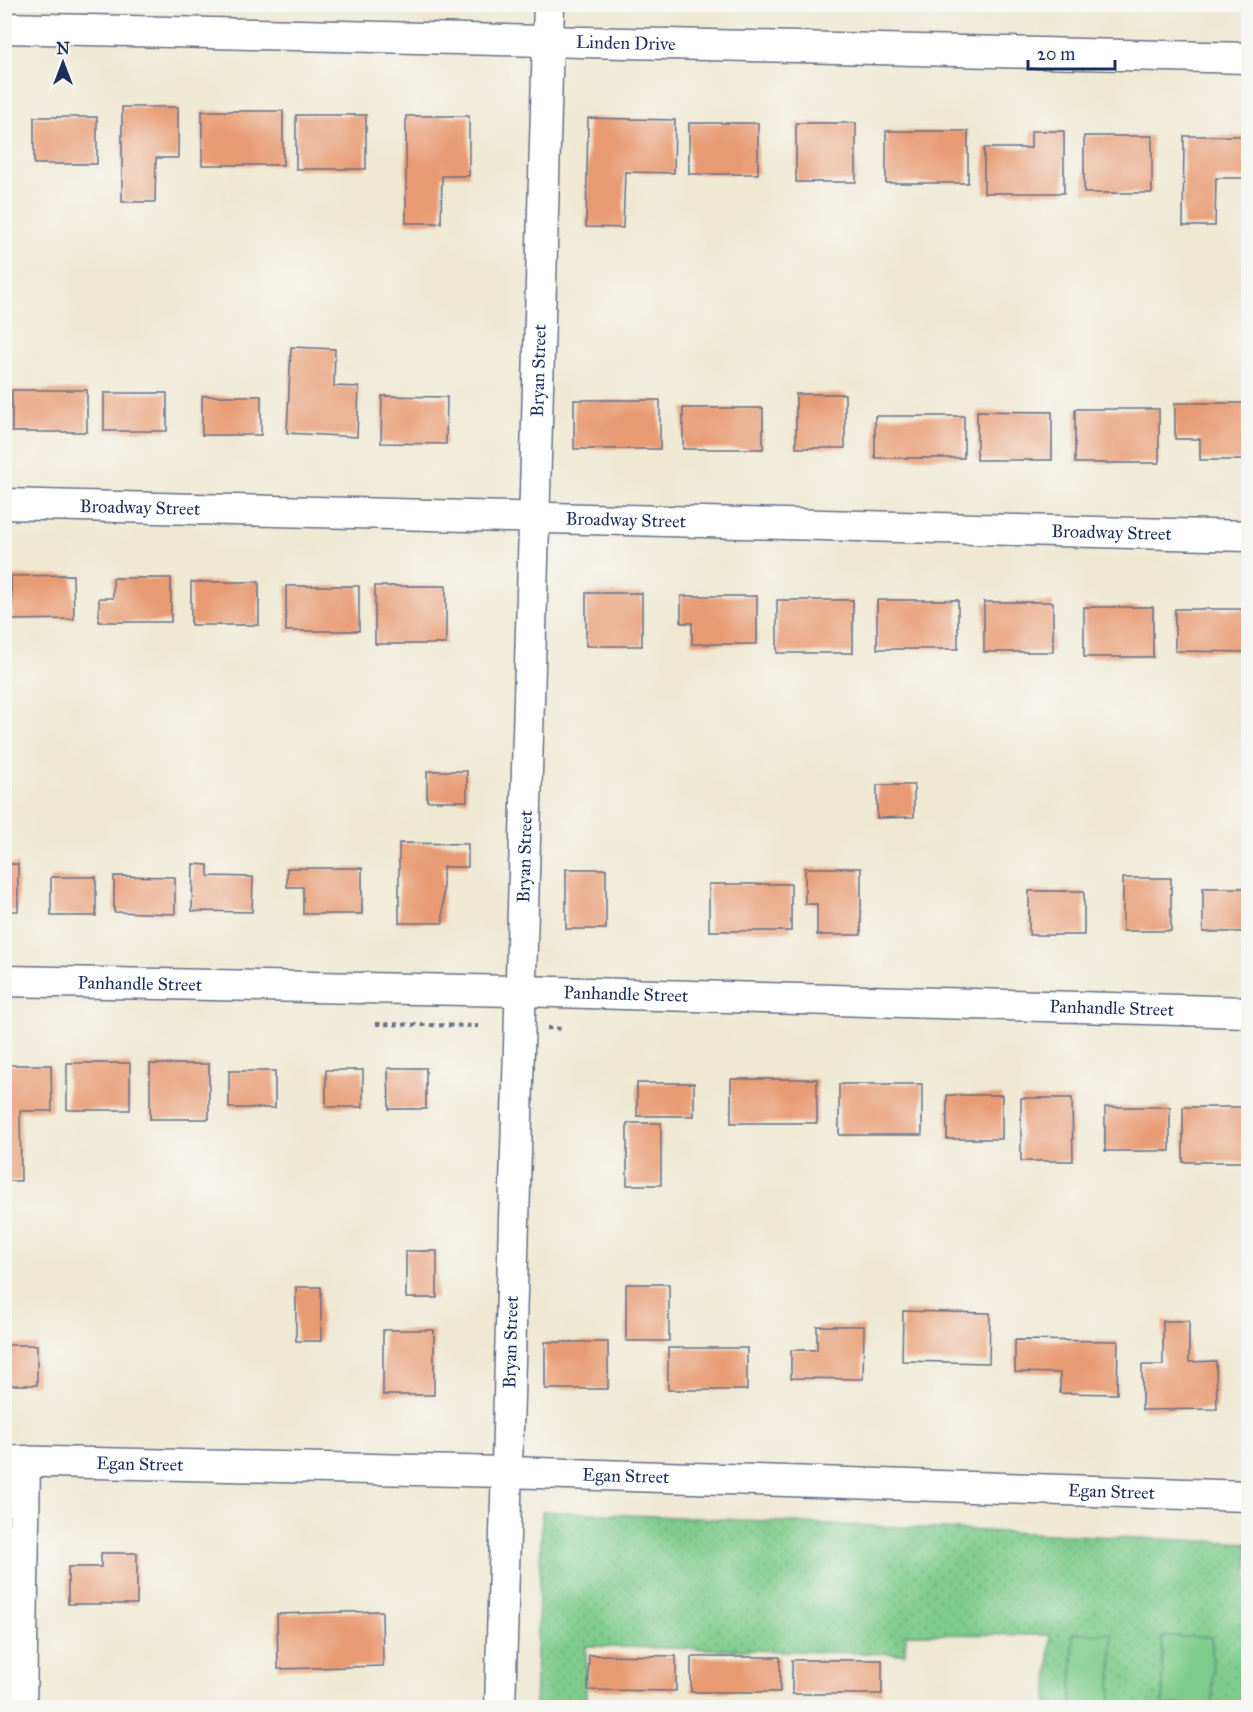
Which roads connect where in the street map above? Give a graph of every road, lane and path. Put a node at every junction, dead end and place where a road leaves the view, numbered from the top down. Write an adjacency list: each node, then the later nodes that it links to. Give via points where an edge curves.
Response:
1 (549, 4): 3 (street, Bryan Street)
2 (4, 28): 3 (street, Linden Drive)
3 (548, 41): 4 (street, Linden Drive); 6 (street, Bryan Street)
4 (1248, 58)
5 (4, 504): 6 (street, Broadway Street)
6 (534, 518): 7 (street, Broadway Street); 9 (street, Bryan Street)
7 (1248, 536)
8 (4, 981): 9 (street, Panhandle Street)
9 (520, 991): 10 (street, Panhandle Street); 14 (street, Bryan Street)
10 (1248, 1012)
11 (376, 1024): 12 (path)
12 (478, 1026)
13 (15, 1461): 14 (street, Egan Street); 16 (street)
14 (506, 1472): 15 (street, Egan Street); 17 (street, Bryan Street)
15 (1248, 1496)
16 (21, 1707)
17 (500, 1707)

